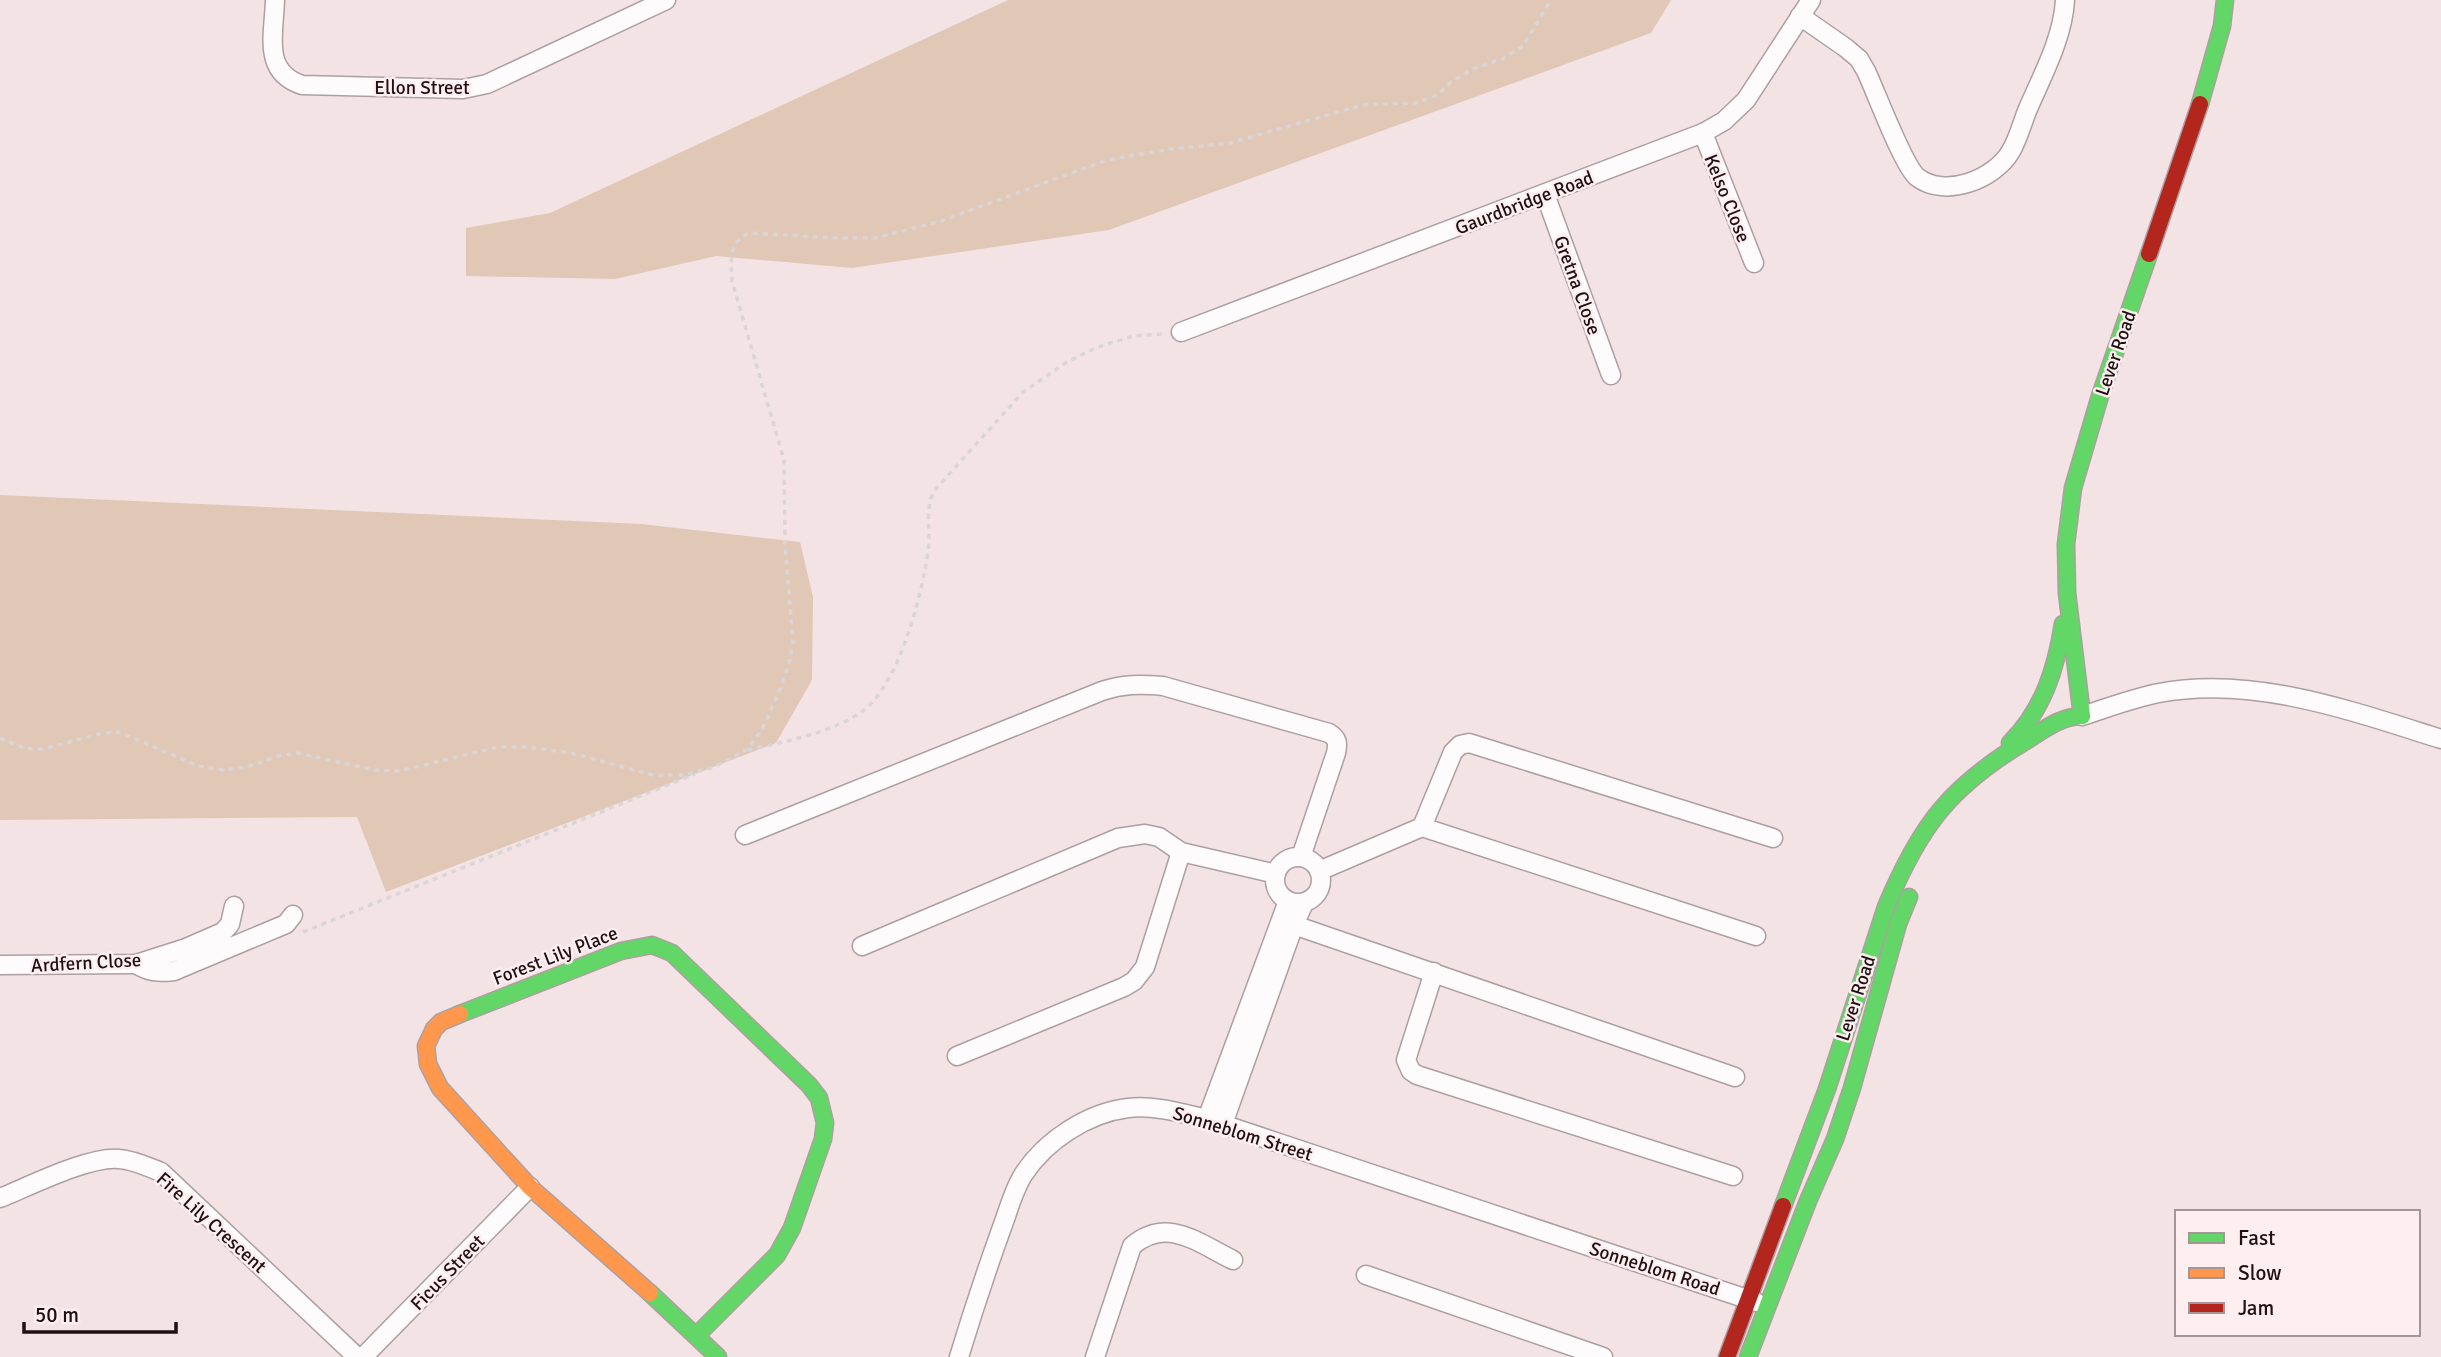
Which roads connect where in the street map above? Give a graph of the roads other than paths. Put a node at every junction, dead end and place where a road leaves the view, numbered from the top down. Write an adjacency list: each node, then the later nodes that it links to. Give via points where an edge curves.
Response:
1 (275, 0): 2 (street, Ellon Street, via 274,58 277,70 293,83 463,89 487,84)
2 (666, 0)
3 (1811, 0): 6 (street, Gaurdbridge Road)
4 (2065, 0): 6 (street, via 2052,50 2011,151 1991,172 1942,187 1916,176 1859,59)
5 (2225, 0): 12 (main road, Lever Road, via 2206,86 2073,488 2066,544)
6 (1800, 16): 7 (street, Gaurdbridge Road, via 1746,100)
7 (1703, 134): 8 (street, Gaurdbridge Road); 9 (street, Kelso Close)
8 (1545, 194): 10 (street, Gaurdbridge Road); 11 (street, Gretna Close)
9 (1754, 262)
10 (1181, 332)
11 (1611, 375)
12 (2067, 593): 13 (main road, Lever Road); 15 (main road, via 2059,651 2039,705 2021,733)
13 (2082, 716): 14 (street, Lever Road, via 2159,693 2251,689 2321,703); 15 (main road, Lever Road, via 2071,715); 43 (main road, Lever Road, via 2024,751 1981,788 1941,831 1924,859 1898,924 1835,1139)
14 (2441, 738)
15 (1978, 772): 42 (main road, Lever Road, via 1941,808 1912,849 1878,926 1827,1089)
16 (1422, 827): 18 (street, via 1453,752 1469,743); 21 (street); 27 (street)
17 (745, 835): 20 (street, via 1102,691 1138,683 1163,686 1335,737 1336,753)
18 (1773, 838)
19 (1181, 852): 22 (street); 28 (street, via 1152,835 1118,838); 33 (street, via 1145,967 1134,981)
20 (1301, 857): 21 (street); 22 (street, via 1285,861)
21 (1320, 871): 23 (street, via 1317,894)
22 (1276, 874): 23 (street, via 1277,890)
23 (1296, 902): 26 (street); 32 (street)
24 (234, 906): 29 (street, Ardfern Close, via 223,932)
25 (293, 915): 29 (street, via 286,924 174,971 149,971)
26 (1294, 925): 31 (street); 32 (street)
27 (1756, 936)
28 (862, 946)
29 (136, 964): 30 (street, Ardfern Close)
30 (0, 965)
31 (1434, 972): 34 (street); 36 (street, via 1406,1060 1411,1071)
32 (1243, 1043): 35 (street)
33 (957, 1056)
34 (1735, 1076)
35 (1215, 1121): 39 (street, Sonneblom Street); 48 (street, Sonneblom Street, via 1154,1107 1127,1108 1083,1122 1041,1153 1022,1176 1013,1197)
36 (1733, 1176)
37 (530, 1187): 44 (main road, Forest Lily Place); 44 (main road, Forest Lily Place, via 440,1088 426,1055 430,1036 441,1022 621,951 652,945 672,953 809,1085 819,1098 825,1123 808,1186 777,1255); 46 (street, Ficus Street)
38 (0, 1198): 45 (street, Fire Lily Crescent, via 96,1161 118,1158 161,1172)
39 (1542, 1230): 42 (street, Sonneblom Road)
40 (1233, 1260): 49 (street, via 1181,1235 1166,1231 1144,1236 1132,1246)
41 (1366, 1275): 50 (street)
42 (1747, 1299): 43 (street, Sonneblom Road); 51 (main road, Lever Road)
43 (1767, 1306): 52 (main road, Lever Road)
44 (697, 1335): 47 (main road, Forest Lily Place)
45 (357, 1357)
46 (363, 1357)
47 (718, 1357)
48 (959, 1357)
49 (1095, 1357)
50 (1603, 1357)
51 (1727, 1357)
52 (1748, 1357)

